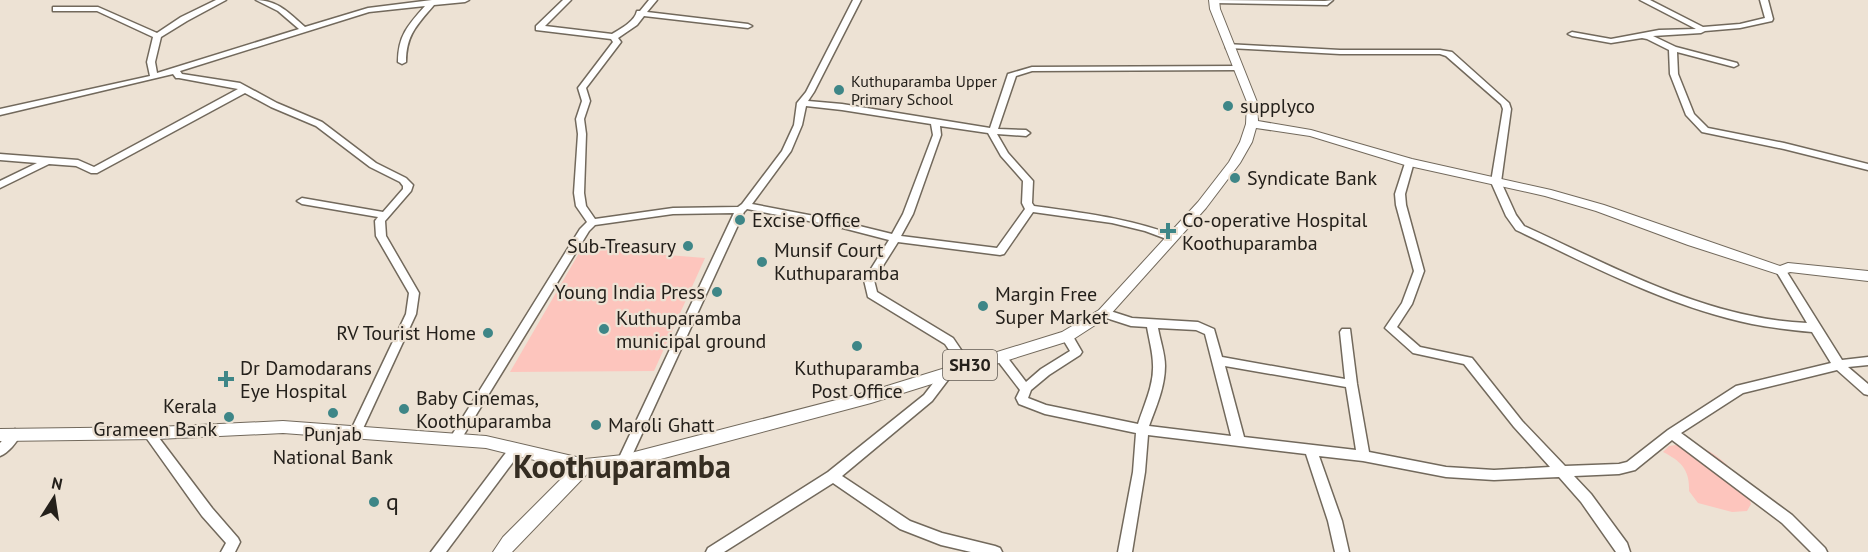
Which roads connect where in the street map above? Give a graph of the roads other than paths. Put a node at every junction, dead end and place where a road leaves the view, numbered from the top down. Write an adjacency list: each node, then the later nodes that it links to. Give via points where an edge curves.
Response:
1 (222, 0): 19 (street)
2 (260, 0): 17 (street, via 281,9)
3 (465, 0): 12 (street)
4 (567, 0): 21 (street, via 539,28)
5 (653, 0): 14 (street)
6 (857, 0): 30 (street)
7 (1214, 0): 8 (street); 22 (main road, SH30)
8 (1329, 0)
9 (1644, 0): 16 (street)
10 (1764, 0): 16 (street, via 1769,19)
11 (409, 2): 12 (street); 17 (street)
12 (433, 2): 24 (street, via 405,35)
13 (56, 9): 19 (street, via 98,9)
14 (640, 13): 15 (street); 21 (street, via 634,23)
15 (748, 26)
16 (1702, 29): 20 (street)
17 (304, 30): 27 (street)
18 (1572, 34): 20 (street, via 1611,41)
19 (157, 36): 28 (street, via 151,62)
20 (1642, 36): 23 (street)
21 (614, 37): 46 (street, via 617,42 582,88 586,101 579,119 579,193 581,206)
22 (1229, 46): 26 (main road, SH30); 40 (street, via 1449,54 1505,103)
23 (1673, 50): 25 (street); 39 (street, via 1674,74 1690,115 1700,127)
24 (402, 62)
25 (1734, 65)
26 (1238, 68): 33 (main road, SH30, via 1252,102); 34 (street, via 1043,69 1012,74)
27 (176, 71): 28 (street); 29 (street, via 179,76)
28 (154, 77): 31 (street)
29 (245, 89): 37 (street, via 94,171 78,163); 45 (street, via 319,123 374,165 403,180 408,189)
30 (801, 103): 32 (street); 43 (street, via 797,130 780,161)
31 (0, 112)
32 (935, 122): 34 (street); 47 (street, via 937,135)
33 (1252, 124): 38 (main road, via 1322,136); 48 (main road, SH30, via 1234,163)
34 (992, 131): 35 (street); 44 (street, via 1004,154 1028,181)
35 (1026, 133)
36 (0, 158): 37 (street)
37 (49, 159): 41 (street)
38 (1409, 162): 40 (main road); 78 (street, via 1401,205 1419,271 1407,304 1391,328 1417,350 1468,361 1518,424)
39 (1868, 167)
40 (1496, 182): 49 (main road, via 1600,208); 53 (street, via 1520,228 1637,281 1723,312)
41 (0, 185)
42 (302, 201): 45 (street)
43 (743, 208): 46 (street, via 673,211); 47 (street, via 835,223); 76 (street)
44 (1030, 209): 47 (street, via 1000,252); 48 (street, via 1112,220)
45 (384, 215): 66 (street, via 380,221 381,236 414,293 411,314)
46 (592, 222): 70 (street)
47 (895, 238): 60 (street, via 869,280 872,294 949,341)
48 (1172, 238): 51 (main road, SH30)
49 (1781, 271): 50 (main road, via 1788,267); 53 (street)
50 (1868, 276)
51 (1104, 313): 52 (street); 55 (main road, SH30)
52 (1152, 324): 57 (street, via 1205,327); 65 (street, via 1158,376)
53 (1815, 328): 59 (street)
54 (1346, 332): 62 (street)
55 (1067, 336): 56 (main road, SH30); 63 (street, via 1076,352)
56 (1000, 356): 60 (main road, SH30); 63 (street)
57 (1219, 361): 62 (street); 71 (street)
58 (1868, 362): 59 (street)
59 (1839, 365): 64 (street); 68 (street, via 1740,389)
60 (966, 366): 61 (main road, SH30)
61 (948, 372): 76 (main road, SH30, via 871,397); 79 (street, via 928,398)
62 (1351, 384): 75 (street)
63 (1025, 389): 65 (street, via 1023,401 1045,409)
64 (1868, 391)
65 (1142, 430): 71 (street); 85 (street)
66 (356, 432): 67 (main road, via 283,427); 70 (main road)
67 (149, 433): 69 (main road); 80 (street, via 233,542)
68 (1672, 433): 78 (street, via 1631,466); 88 (street, via 1787,519)
69 (8, 434): 74 (street)
70 (456, 438): 72 (main road)
71 (1239, 441): 73 (street)
72 (515, 450): 77 (main road); 81 (street)
73 (1311, 450): 75 (street); 86 (street)
74 (0, 451)
75 (1363, 456): 78 (street, via 1446,472)
76 (623, 462): 77 (main road, SH30)
77 (585, 466): 82 (main road)
78 (1564, 473): 87 (street)
79 (833, 476): 83 (street); 84 (street, via 905,525)
80 (228, 552)
81 (438, 552)
82 (502, 552)
83 (713, 552)
84 (995, 552)
85 (1125, 552)
86 (1342, 552)
87 (1623, 552)
88 (1820, 552)

